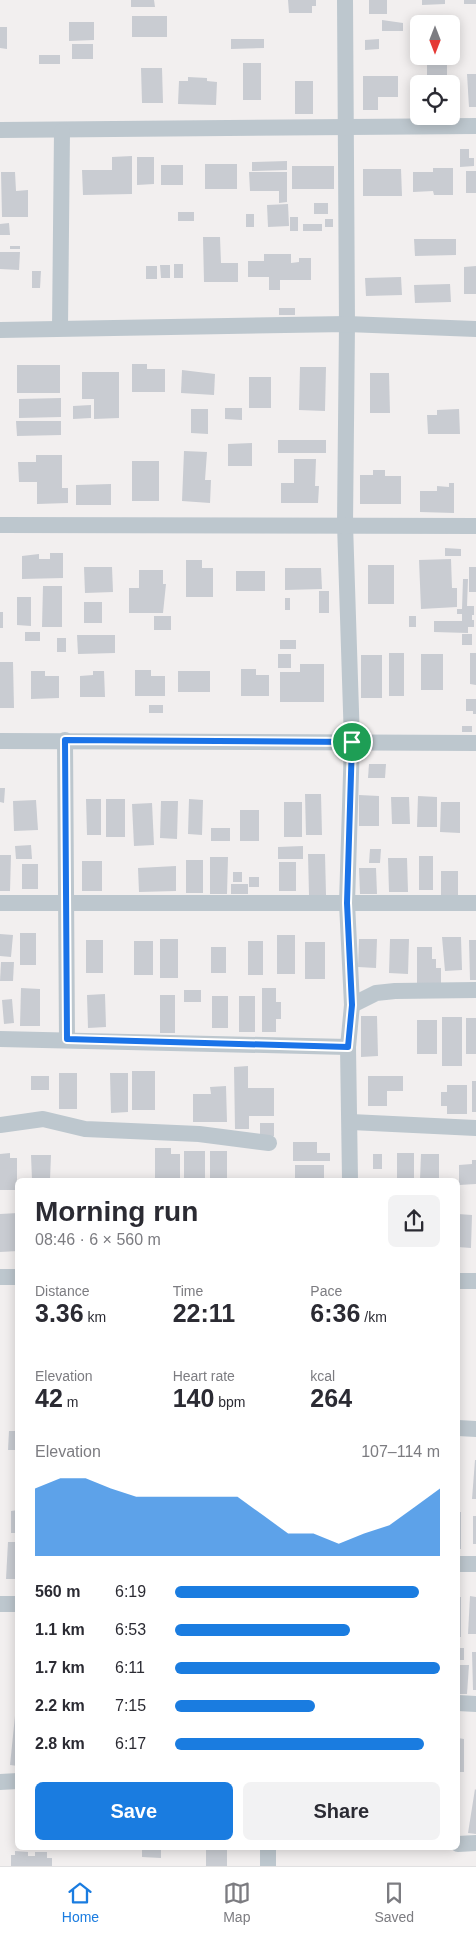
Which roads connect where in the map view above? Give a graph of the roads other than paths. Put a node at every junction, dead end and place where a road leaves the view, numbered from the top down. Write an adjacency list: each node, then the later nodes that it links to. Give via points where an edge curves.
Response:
1 (345, 0): 3 (street)
2 (476, 126): 3 (street)
3 (346, 128): 5 (street); 6 (street)
4 (0, 130): 5 (street)
5 (62, 131): 7 (street)
6 (347, 324): 7 (street); 8 (street); 10 (street)
7 (60, 328): 9 (street)
8 (476, 329)
9 (0, 330)
10 (346, 524): 11 (street); 12 (street); 15 (street)
11 (0, 525)
12 (476, 526)
13 (0, 740): 14 (street)
14 (65, 740): 15 (street); 17 (street)
15 (352, 742): 16 (street); 19 (street)
16 (476, 743)
17 (65, 901): 18 (street); 19 (street); 24 (street)
18 (0, 902)
19 (347, 903): 20 (street); 22 (street)
20 (476, 903)
21 (476, 990): 22 (street, via 376,993)
22 (352, 1005): 25 (street)
23 (0, 1038): 24 (street)
24 (67, 1039): 25 (street)
25 (348, 1047): 26 (street)
26 (351, 1122): 28 (street); 30 (street)
27 (0, 1125): 29 (street, via 43,1119 85,1129 199,1134)
28 (476, 1128)
29 (269, 1142)
30 (350, 1178)
31 (0, 1277): 32 (street)
32 (15, 1277)
33 (460, 1281): 34 (street)
34 (476, 1281)
35 (460, 1428): 36 (street)
36 (476, 1429)
37 (460, 1564): 38 (street)
38 (476, 1564)
39 (0, 1604): 40 (street)
40 (15, 1604)
41 (460, 1703): 42 (street)
42 (476, 1704)
43 (15, 1781): 44 (street)
44 (0, 1782)
45 (476, 1843): 46 (street)
46 (460, 1844)
47 (268, 1850): 48 (street)
48 (268, 1866)

